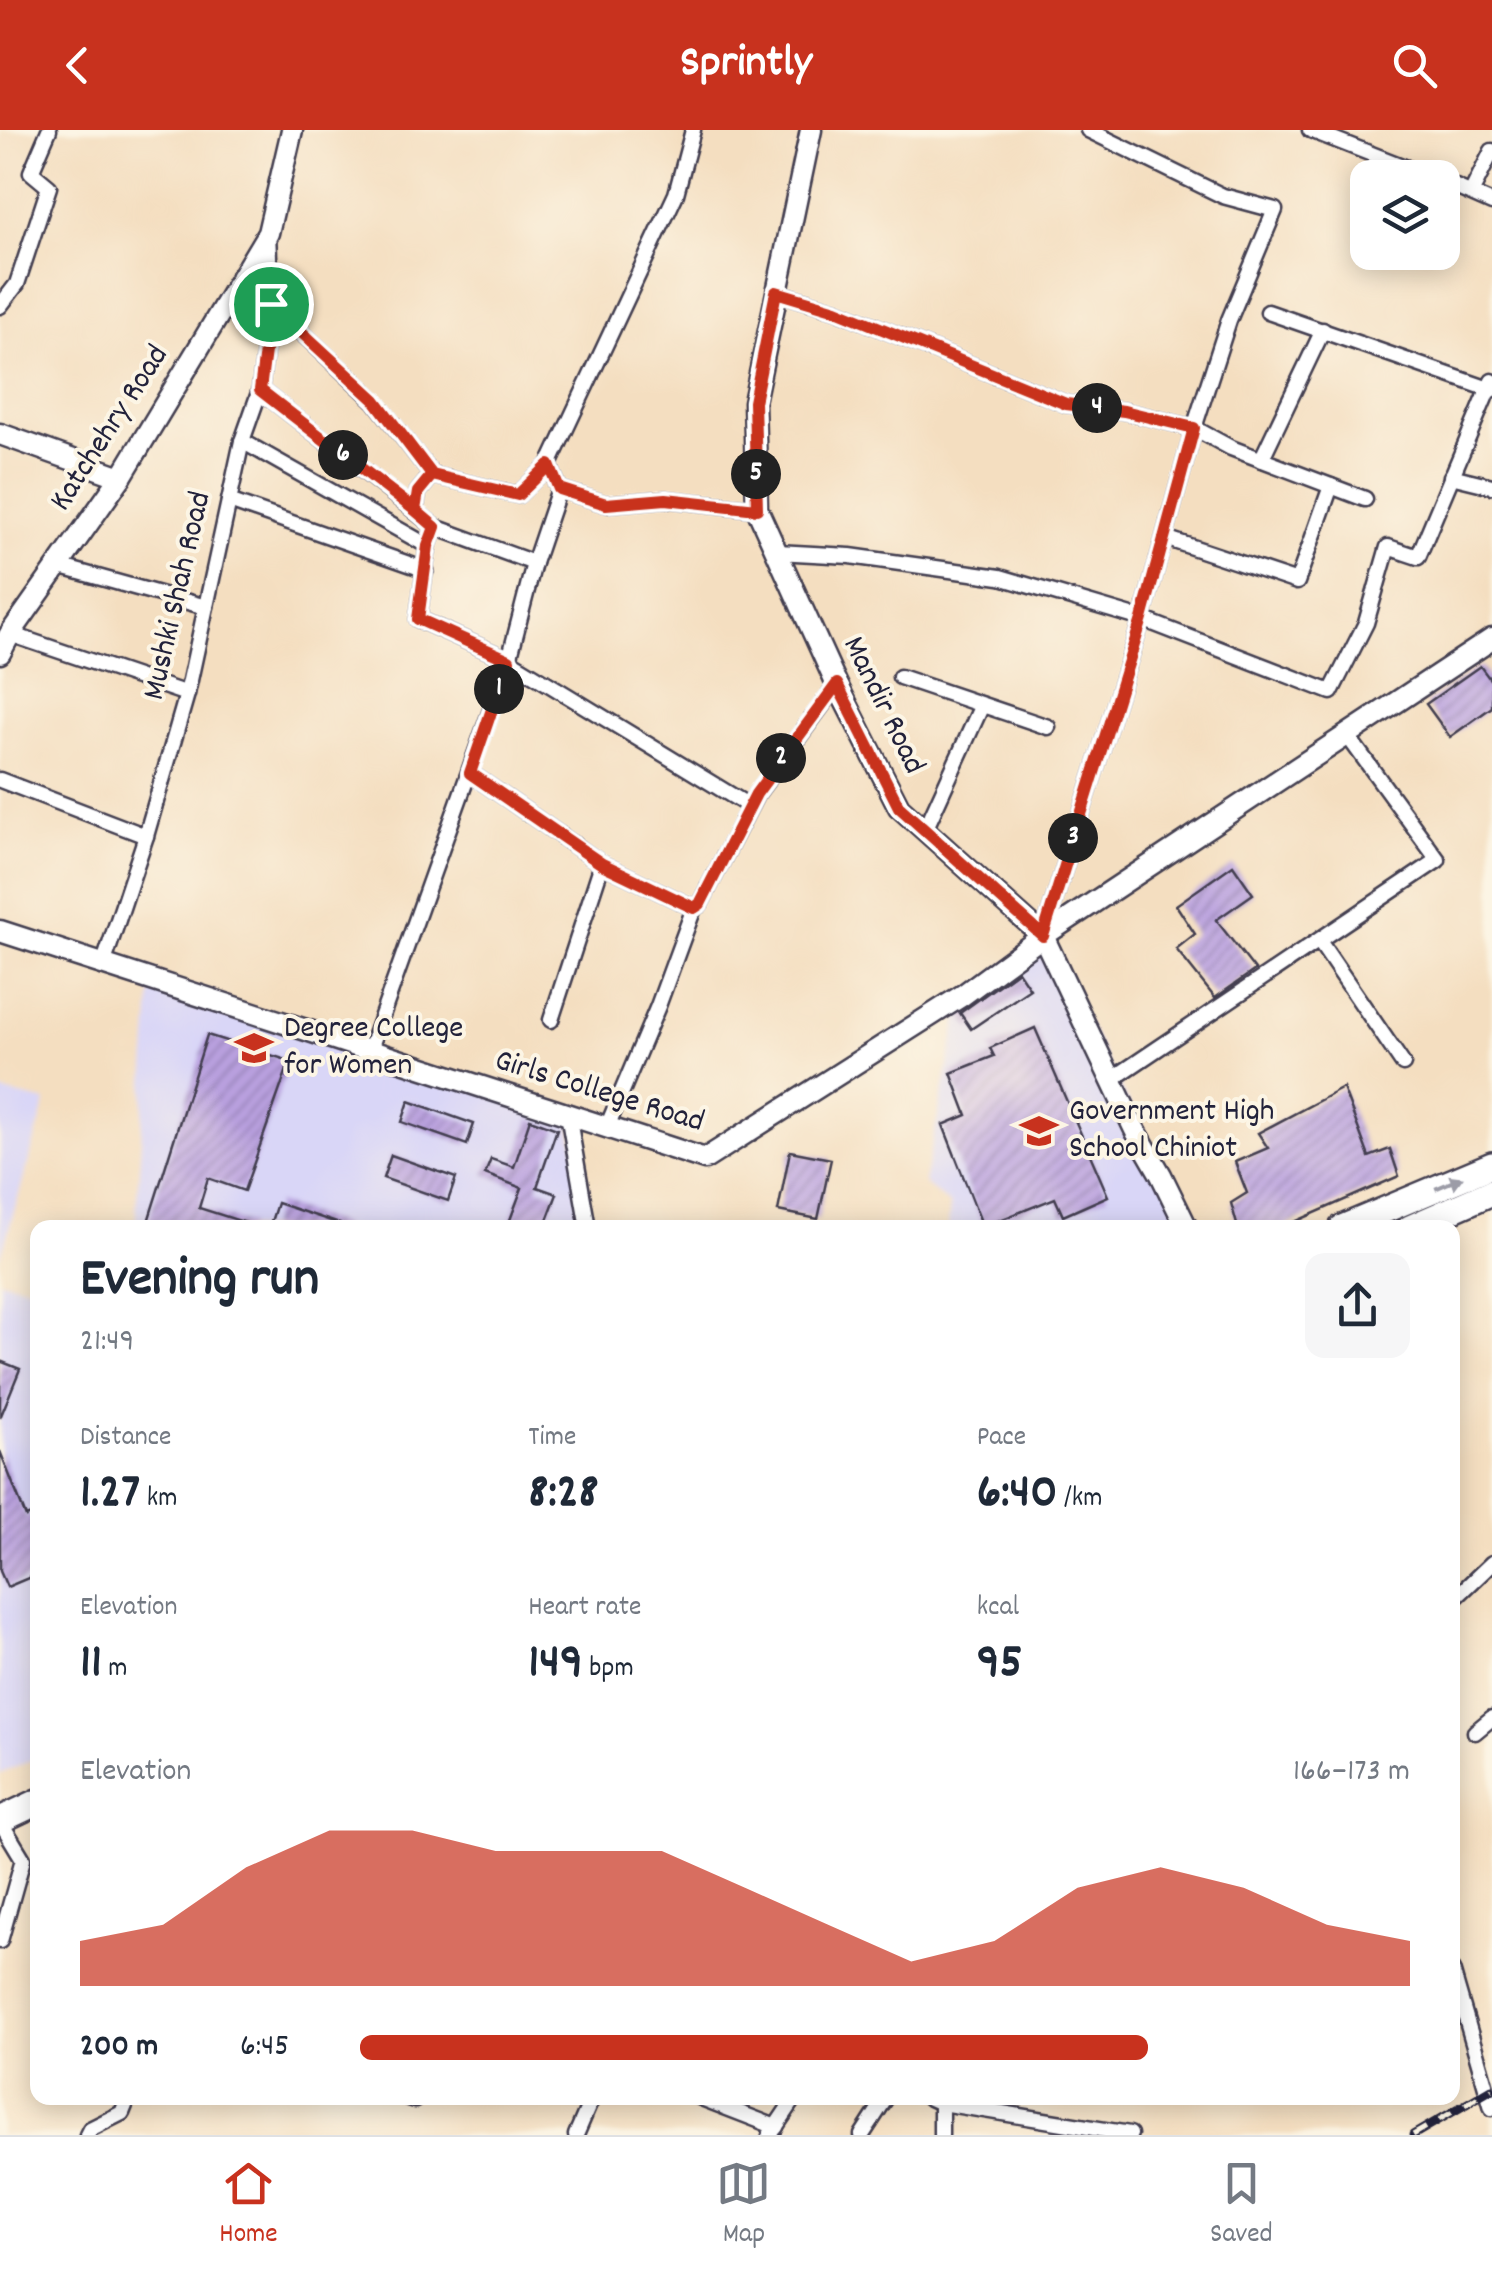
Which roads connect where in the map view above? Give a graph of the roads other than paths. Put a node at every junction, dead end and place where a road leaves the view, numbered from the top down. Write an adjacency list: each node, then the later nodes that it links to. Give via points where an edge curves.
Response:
1 (49, 130): 15 (street, via 31,172 49,187 17,284)
2 (292, 130): 12 (street, Katchehry Road)
3 (693, 130): 24 (street, via 676,194)
4 (811, 130): 13 (street, Mandir Road)
5 (1088, 130): 20 (street, via 1223,196 1276,210 1229,320)
6 (1310, 130): 8 (street)
7 (1492, 151): 10 (street)
8 (1387, 160)
9 (1460, 188): 10 (street)
10 (1472, 193): 11 (street)
11 (1492, 203)
12 (268, 232): 14 (street, Mushki Shah Road); 27 (street, Katchehry Road)
13 (776, 292): 20 (street, via 1066,404); 33 (street, Mandir Road, via 754,402)
14 (271, 304): 19 (street, Mushki Shah Road); 25 (street, via 375,400)
15 (0, 306)
16 (1268, 312): 17 (street)
17 (1324, 330): 18 (street); 23 (street)
18 (1491, 386): 26 (street)
19 (260, 390): 22 (street, Mushki Shah Road); 34 (street)
20 (1194, 428): 23 (street); 36 (street)
21 (0, 434): 27 (street)
22 (242, 441): 32 (street, Mushki Shah Road); 37 (street)
23 (1261, 460): 28 (street)
24 (549, 465): 25 (street, via 518,495); 30 (street)
25 (432, 475): 34 (street, via 418,492)
26 (1451, 476): 29 (street); 43 (street, via 1418,557 1388,548 1366,623 1332,692)
27 (121, 477): 40 (street, Katchehry Road)
28 (1331, 486): 31 (street); 36 (street, via 1297,582)
29 (1492, 486)
30 (559, 489): 33 (street, via 606,504 666,499); 39 (street)
31 (1366, 499)
32 (229, 500): 41 (street); 42 (street, Mushki Shah Road)
33 (757, 509): 38 (street, Mandir Road)
34 (415, 510): 35 (street)
35 (435, 527): 37 (street); 39 (street)
36 (1165, 538): 43 (street)
37 (428, 546): 41 (street)
38 (777, 552): 43 (street, via 1000,577); 48 (street, Mandir Road)
39 (534, 562): 46 (street)
40 (58, 566): 42 (street); 45 (street, Katchehry Road)
41 (426, 570): 46 (street, via 418,619)
42 (206, 607): 49 (street, Mushki Shah Road)
43 (1142, 619): 61 (street)
44 (1492, 639): 52 (street)
45 (5, 644): 49 (street)
46 (509, 660): 53 (street); 55 (street)
47 (900, 677): 50 (street)
48 (837, 684): 55 (street); 56 (street, Mandir Road, via 899,807)
49 (187, 694): 57 (street, Mushki Shah Road)
50 (982, 705): 51 (street); 56 (street)
51 (1048, 727)
52 (1347, 735): 61 (street); 62 (street, via 1438,860)
53 (470, 773): 58 (street); 65 (street)
54 (0, 780): 57 (street)
55 (749, 806): 59 (street)
56 (925, 830): 61 (street, Mandir Road)
57 (146, 836): 63 (street, Mushki Shah Road)
58 (602, 864): 59 (street); 64 (street)
59 (694, 908): 69 (street)
60 (0, 931): 63 (street, Girls College Road)
61 (1043, 936): 67 (street, Mandir Road); 69 (street, Girls College Road, via 876,1053 705,1160)
62 (1319, 941): 66 (street); 67 (street)
63 (103, 964): 65 (street, Girls College Road)
64 (551, 1020)
65 (370, 1052): 68 (street, Girls College Road)
66 (1402, 1064)
67 (1111, 1080): 73 (street, Mandir Road)
68 (568, 1114): 69 (street, Girls College Road); 72 (street)
69 (607, 1127)
70 (1492, 1165): 74 (highway, one-way to 70)
71 (1492, 1192): 75 (highway)
72 (587, 1220)
73 (1183, 1220)
74 (1361, 1220)
75 (1428, 1220)
76 (1492, 1564): 77 (street)
77 (1460, 1594)
78 (1492, 1718): 79 (street)
79 (1476, 1732)
80 (30, 1806): 81 (highway)
81 (0, 1821): 82 (street, via 22,1859)
82 (0, 1940)
83 (1460, 1998): 91 (street)
84 (125, 2105): 94 (street, via 122,2114)
85 (589, 2105): 95 (street)
86 (715, 2105): 92 (street)
87 (790, 2105): 92 (street)
88 (881, 2105): 96 (street)
89 (938, 2105): 97 (street)
90 (970, 2105): 93 (street)
91 (1492, 2108)
92 (773, 2131)
93 (1130, 2134)
94 (87, 2135)
95 (576, 2135)
96 (862, 2135)
97 (941, 2135)

